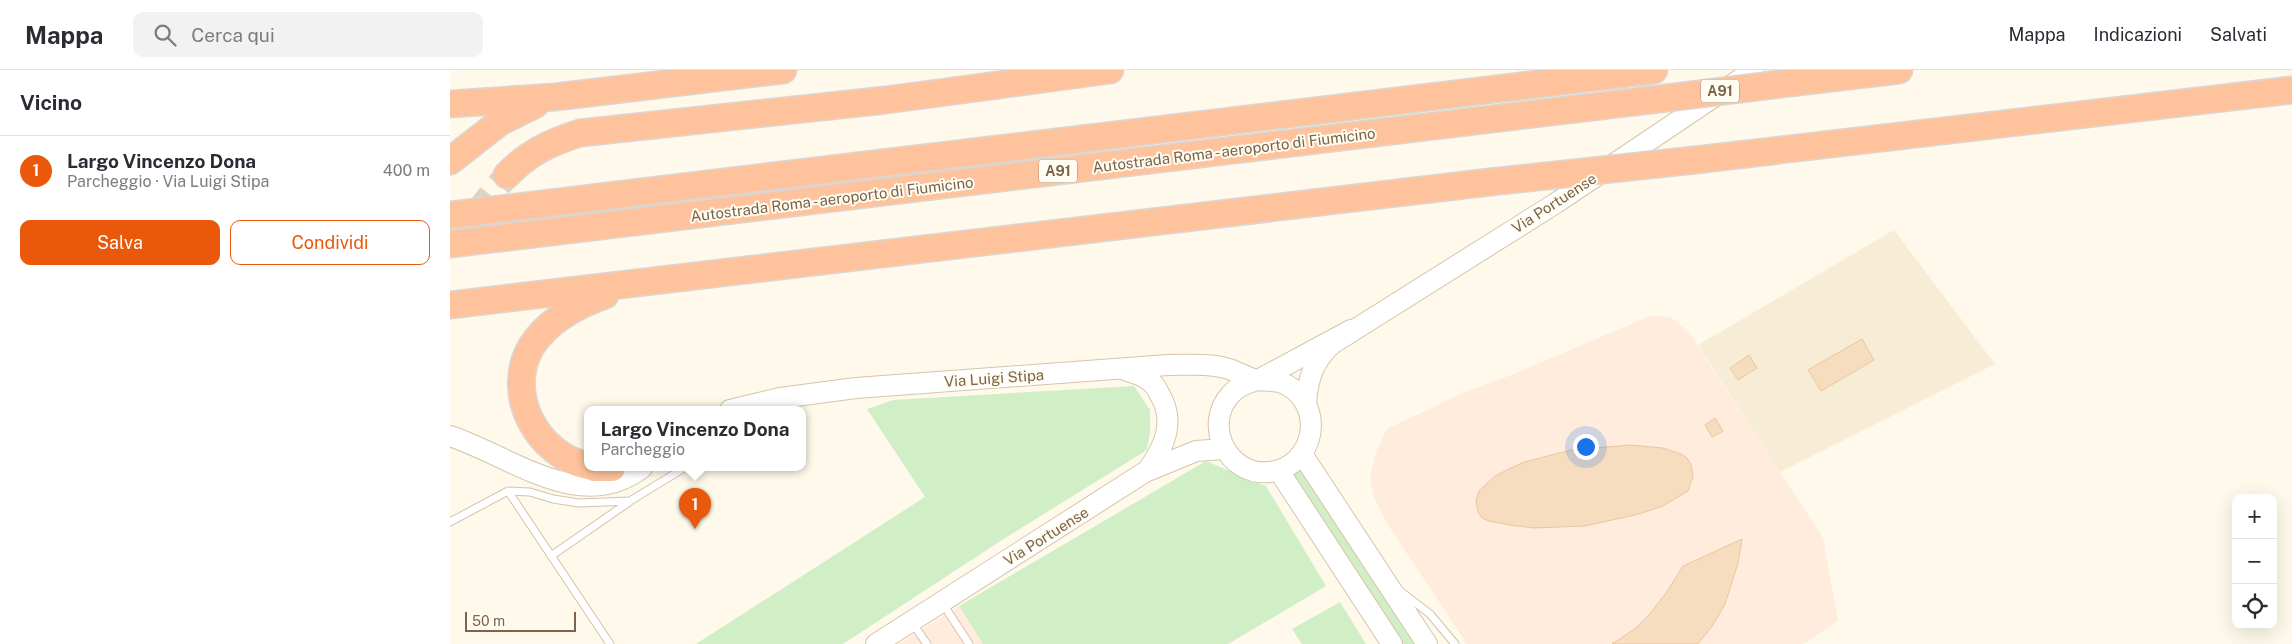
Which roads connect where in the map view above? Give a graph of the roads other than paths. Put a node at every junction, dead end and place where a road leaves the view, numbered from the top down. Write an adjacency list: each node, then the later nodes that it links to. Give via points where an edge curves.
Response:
1 (783, 70): 7 (highway)
2 (1110, 70): 12 (highway, via 886,100 585,132 539,149)
3 (1654, 70): 13 (highway, Autostrada Roma - aeroporto di Fiumicino / A91)
4 (1899, 70): 5 (highway, Autostrada Roma - aeroporto di Fiumicino / A91)
5 (1763, 78): 14 (highway, Autostrada Roma - aeroporto di Fiumicino / A91, bridge, via 1667,98); 17 (main road, Via Portuense)
6 (2292, 90): 10 (highway)
7 (556, 97): 8 (highway); 11 (highway, via 508,117)
8 (450, 104)
9 (2292, 104): 10 (highway)
10 (1996, 126): 15 (highway, bridge)
11 (450, 161)
12 (507, 175)
13 (450, 215)
14 (450, 244)
15 (647, 282): 16 (highway); 27 (highway, via 598,298 569,312 543,332 528,354 522,387 525,409 534,427 555,452)
16 (450, 305)
17 (1351, 330): 19 (main road, Via Portuense); 21 (main road, Via Portuense, via 1318,358 1310,378)
18 (1121, 369): 19 (main road, Via Luigi Stipa, via 1209,366 1229,369); 20 (main road, Via Luigi Stipa); 31 (main road, via 1150,381 1166,408 1168,421 1164,442)
19 (1258, 380): 21 (main road, via 1286,384); 25 (main road, Via Portuense, via 1243,384 1222,406 1218,420)
20 (856, 388): 22 (main road, Via Luigi Stipa); 23 (lane)
21 (1306, 403): 26 (main road, Via Portuense, via 1312,430)
22 (747, 406)
23 (790, 406)
24 (450, 436): 28 (main road, via 544,477 580,486 612,483)
25 (1224, 449): 30 (main road, via 1248,470 1263,473); 31 (main road, Via Portuense, via 1196,451)
26 (1302, 454): 30 (main road, Via Portuense); 36 (main road)
27 (584, 465)
28 (636, 471)
29 (679, 471): 33 (lane)
30 (1279, 471): 43 (main road)
31 (1145, 472): 37 (main road, Via Portuense)
32 (508, 491): 33 (lane, via 530,492 579,503); 34 (lane); 35 (lane)
33 (630, 501): 35 (lane)
34 (450, 522)
35 (551, 556): 39 (lane)
36 (1388, 584): 44 (main road); 45 (lane, via 1423,608)
37 (942, 602): 38 (main road, Via Portuense); 42 (lane)
38 (911, 621): 40 (main road, Via Portuense); 41 (lane)
39 (610, 644)
40 (876, 644)
41 (927, 644)
42 (969, 644)
43 (1392, 644)
44 (1427, 644)
45 (1455, 644)

